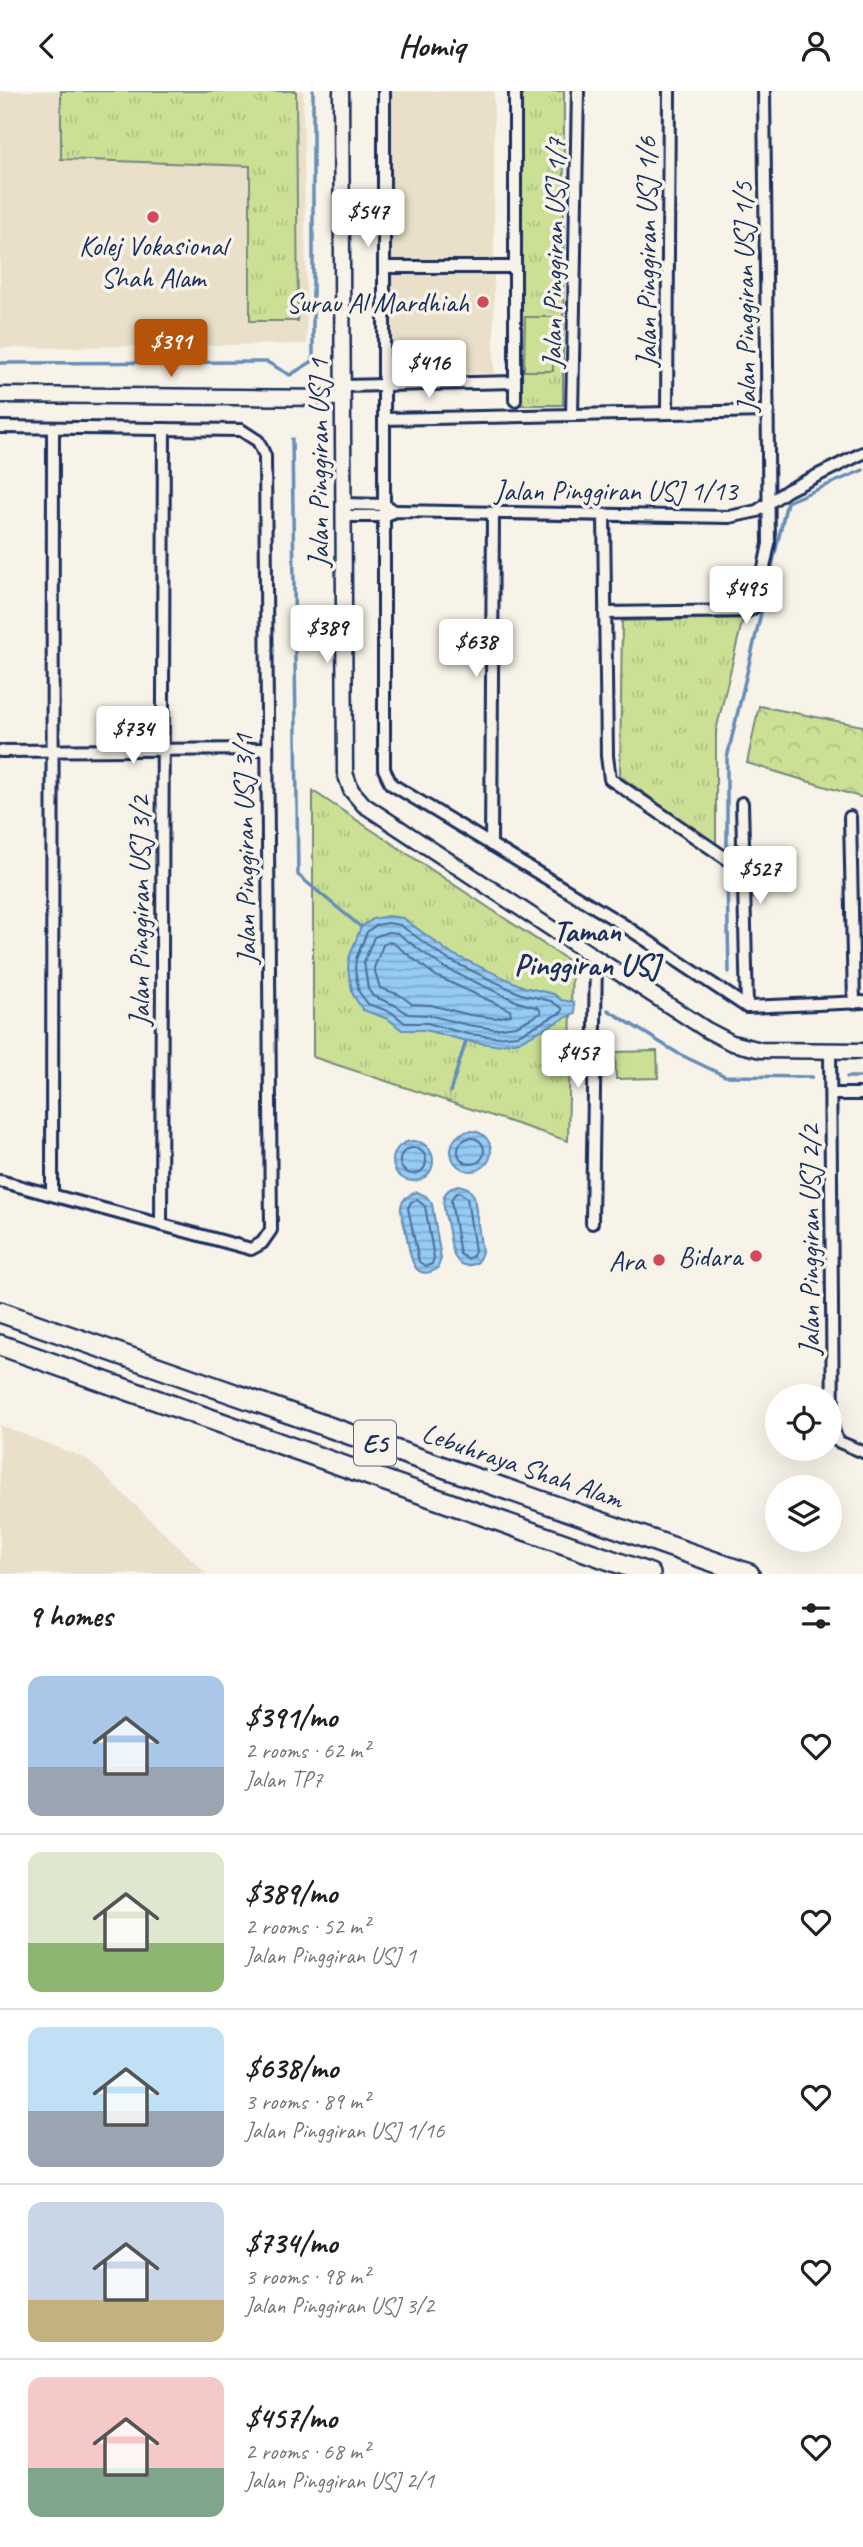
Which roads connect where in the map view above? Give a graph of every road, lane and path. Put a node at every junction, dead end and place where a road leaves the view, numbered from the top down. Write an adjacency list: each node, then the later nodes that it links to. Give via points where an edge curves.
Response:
1 (341, 91): 11 (street, Jalan Pinggiran USJ 1)
2 (384, 91): 7 (street)
3 (515, 91): 8 (street)
4 (578, 91): 16 (street, Jalan Pinggiran USJ 1/7)
5 (669, 91): 15 (street, Jalan Pinggiran USJ 1/6)
6 (764, 91): 14 (street, Jalan Pinggiran USJ 1/5)
7 (384, 267): 8 (street); 10 (street)
8 (515, 267): 9 (street)
9 (515, 382): 10 (street); 13 (street)
10 (384, 385): 11 (street); 17 (street)
11 (342, 392): 12 (street); 23 (street, Jalan Pinggiran USJ 1)
12 (0, 395)
13 (515, 400)
14 (768, 411): 15 (street); 22 (street, Jalan Pinggiran USJ 1/5)
15 (667, 413): 16 (street)
16 (572, 415): 17 (street)
17 (384, 419): 24 (street)
18 (0, 427): 19 (street, Jalan Pinggiran USJ 3/1)
19 (52, 428): 20 (street, Jalan Pinggiran USJ 3/1); 29 (street)
20 (164, 429): 28 (street, Jalan Pinggiran USJ 3/1, via 241,431 258,441 265,456); 30 (street, Jalan Pinggiran USJ 3/2)
21 (863, 453): 22 (street, Jalan Pinggiran USJ 1/13)
22 (769, 503): 26 (street, Jalan Pinggiran USJ 1/13, via 757,511 729,517); 27 (street, Jalan Pinggiran USJ 1/5, via 769,544 756,606 748,611)
23 (342, 510): 24 (street, Jalan Pinggiran USJ 1/13); 36 (street, Jalan Pinggiran USJ 1, via 345,773 351,790 364,805)
24 (384, 511): 25 (street, Jalan Pinggiran USJ 1/13); 34 (street, via 384,769 391,784)
25 (494, 513): 26 (street, Jalan Pinggiran USJ 1/13); 34 (street)
26 (604, 515): 27 (street)
27 (605, 613): 35 (street, via 610,779)
28 (266, 749): 30 (street); 46 (street, Jalan Pinggiran USJ 3/1, via 271,1230 251,1249)
29 (53, 750): 30 (street); 31 (street); 44 (street)
30 (162, 750): 46 (street, Jalan Pinggiran USJ 3/2)
31 (0, 751)
32 (742, 803): 35 (street)
33 (850, 817): 37 (street)
34 (491, 845): 38 (street)
35 (743, 870): 38 (street)
36 (596, 958): 40 (street, Jalan Pinggiran USJ 1, via 732,1043 761,1050); 45 (street)
37 (859, 1003): 38 (street)
38 (747, 1007)
39 (863, 1051): 40 (street, Jalan Pinggiran USJ 1)
40 (830, 1052): 41 (street, Jalan Pinggiran USJ 2/2)
41 (831, 1094): 42 (street); 49 (street, Jalan Pinggiran USJ 2/2, via 833,1429 836,1441)
42 (863, 1094)
43 (0, 1181): 44 (street, Jalan Pinggiran USJ 3/1)
44 (52, 1195): 46 (street, Jalan Pinggiran USJ 3/1)
45 (592, 1223)
46 (161, 1225)
47 (0, 1312): 51 (highway, Lebuhraya Shah Alam / E5)
48 (0, 1345): 50 (highway, E5)
49 (863, 1452)
50 (650, 1574)
51 (749, 1574)

